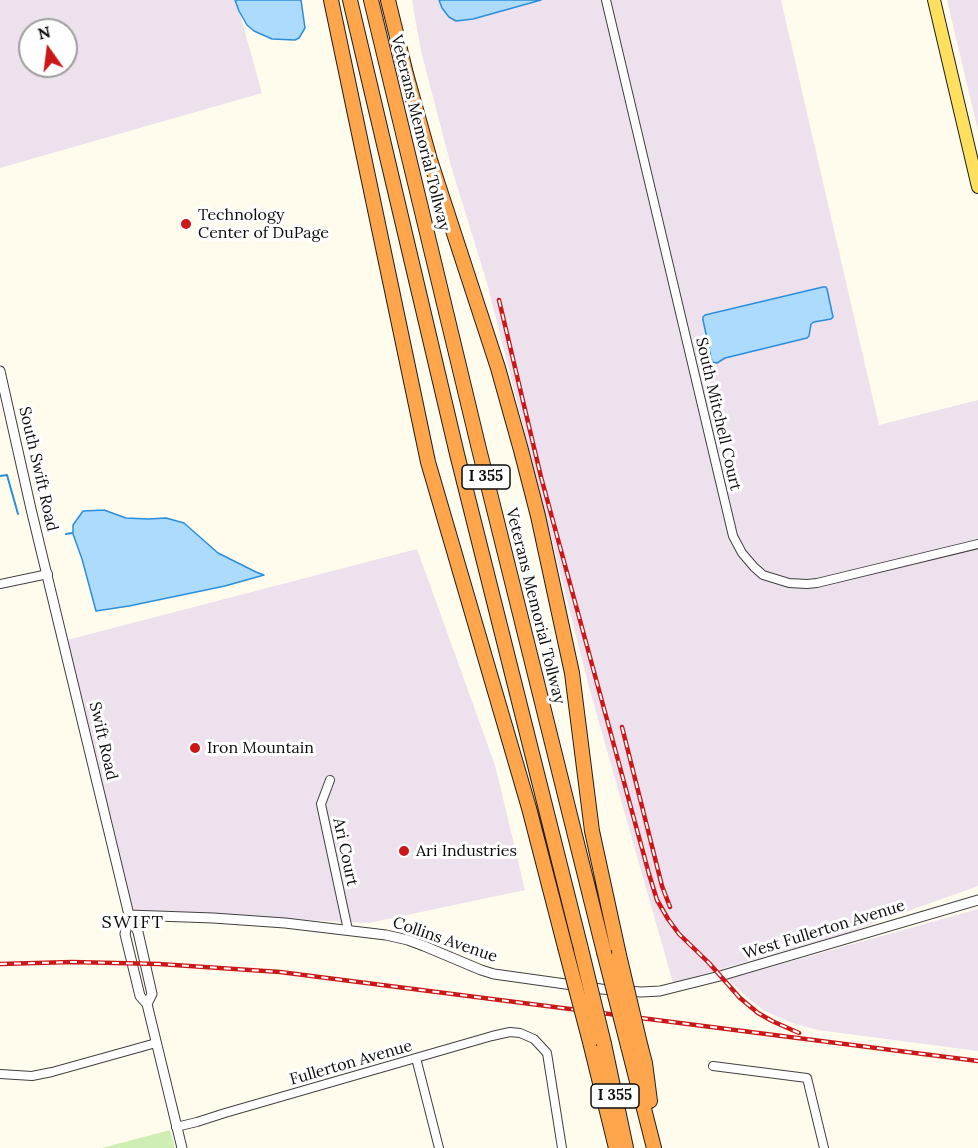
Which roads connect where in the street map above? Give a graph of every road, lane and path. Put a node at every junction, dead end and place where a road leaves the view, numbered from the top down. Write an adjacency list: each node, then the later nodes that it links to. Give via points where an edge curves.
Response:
1 (329, 0): 19 (highway, bridge, via 428,462 529,808 565,947)
2 (351, 0): 19 (highway, I 355, bridge, via 457,454 581,949)
3 (371, 0): 21 (highway, Veterans Memorial Tollway / I 355, bridge, via 604,952)
4 (388, 0): 8 (highway)
5 (392, 0): 8 (highway)
6 (606, 0): 11 (street, South Mitchell Court, via 733,536 742,553 763,575 807,584)
7 (934, 0): 9 (main road)
8 (406, 74): 21 (highway, bridge, via 498,368 538,516 572,673 592,831)
9 (978, 187)
10 (0, 371): 12 (street, South Swift Road)
11 (978, 544)
12 (48, 574): 13 (street); 16 (street, Swift Road)
13 (0, 584)
14 (330, 780): 17 (street, Ari Court, via 321,804)
15 (978, 900): 18 (street, West Fullerton Avenue)
16 (129, 915): 17 (street, Collins Avenue); 20 (street, Swift Road, via 125,934)
17 (348, 930): 18 (street, Collins Avenue, via 408,940 494,974 641,992)
18 (679, 987)
19 (597, 1043): 29 (highway); 30 (highway, I 355)
20 (156, 1044): 24 (street, via 32,1076); 25 (street, Swift Road)
21 (635, 1047): 31 (highway, Veterans Memorial Tollway / I 355)
22 (416, 1058): 25 (street, Fullerton Avenue); 27 (street); 28 (street, Fullerton Avenue, via 502,1033 519,1033 534,1039 547,1053)
23 (713, 1066): 32 (street, via 807,1078)
24 (0, 1074)
25 (176, 1127): 26 (street, Swift Road)
26 (182, 1148)
27 (439, 1148)
28 (562, 1148)
29 (616, 1148)
30 (626, 1148)
31 (655, 1148)
32 (824, 1148)

